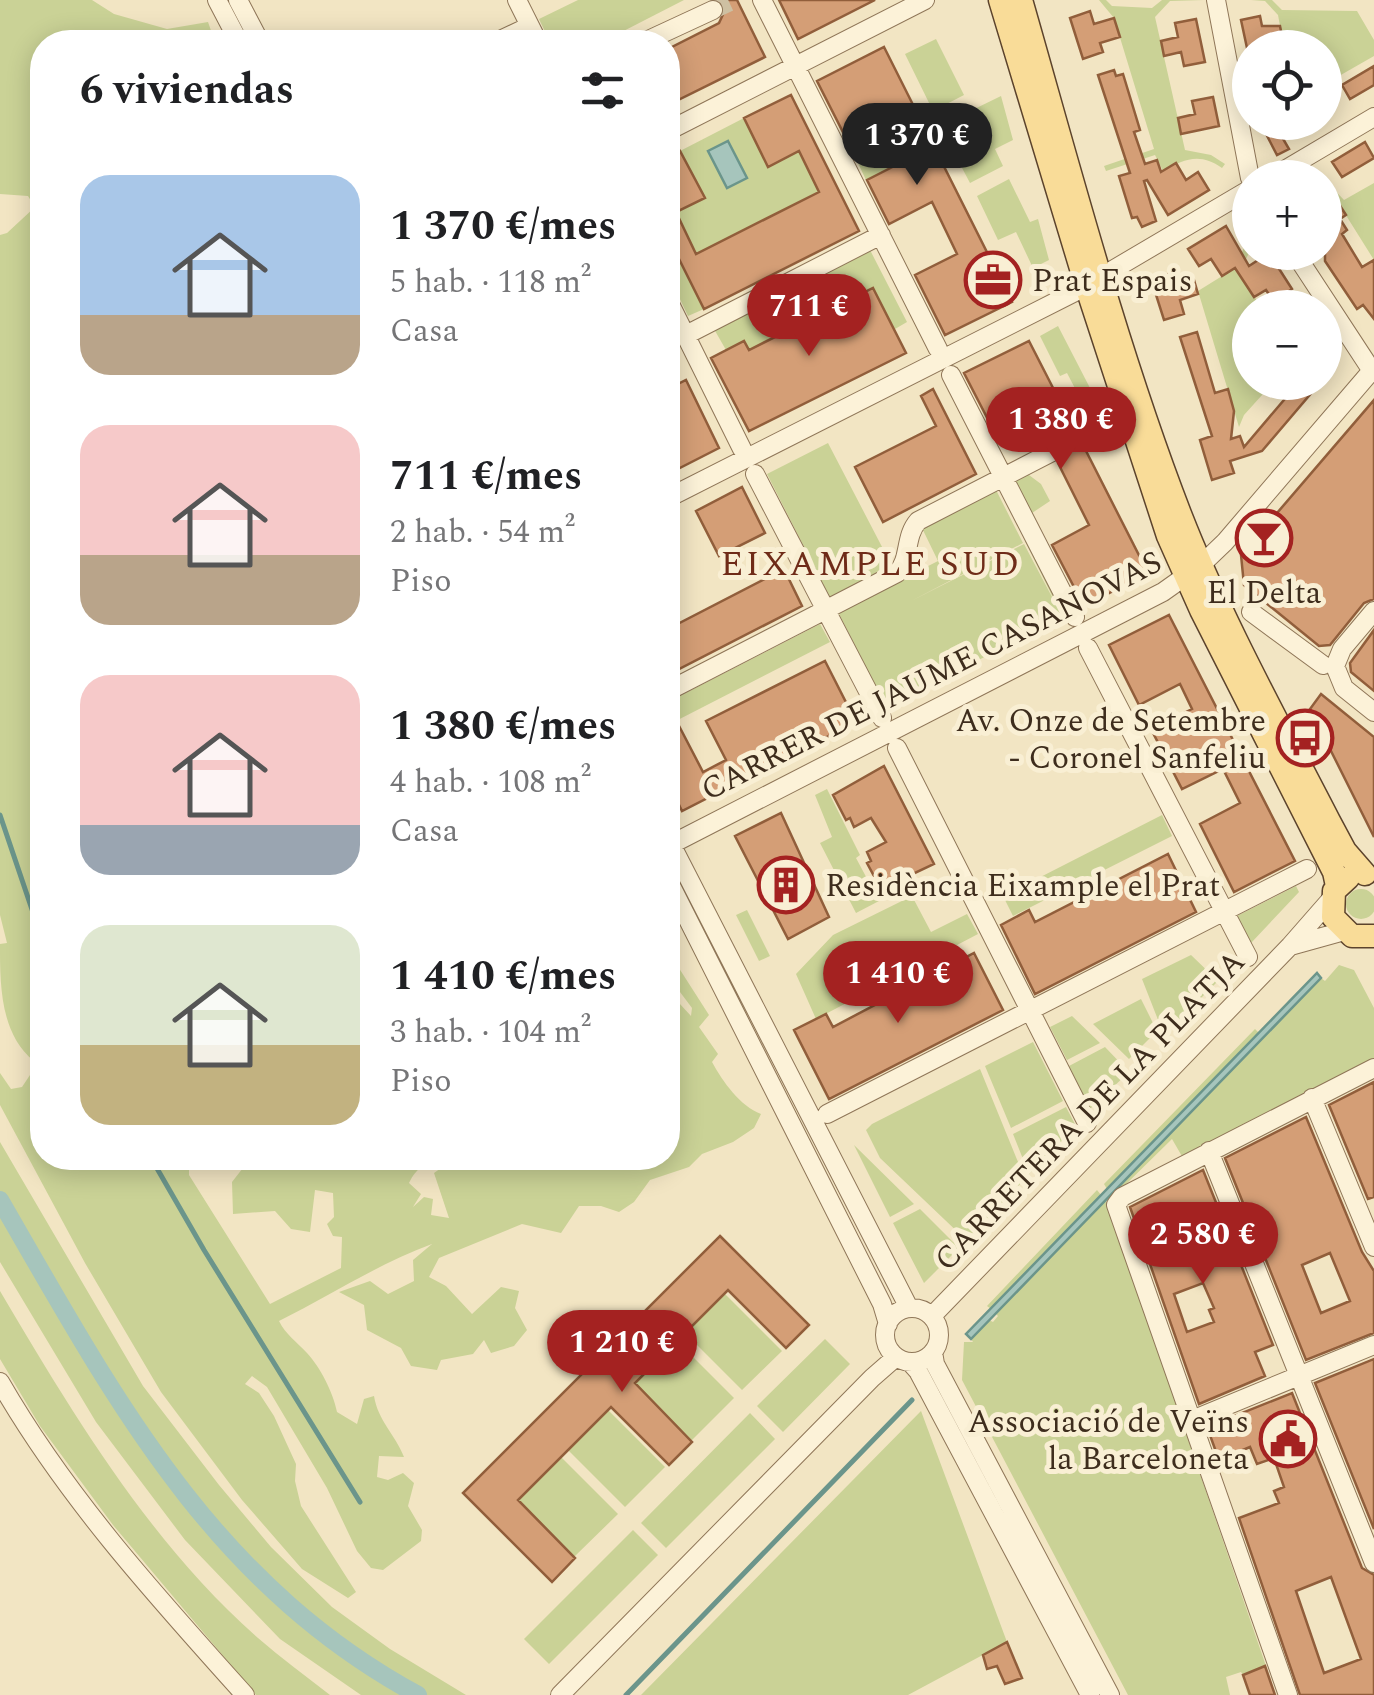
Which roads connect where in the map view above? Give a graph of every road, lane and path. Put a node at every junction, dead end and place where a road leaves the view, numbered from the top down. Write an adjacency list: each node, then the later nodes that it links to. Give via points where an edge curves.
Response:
1 (217, 0): 10 (street)
2 (238, 0): 11 (street)
3 (517, 0): 12 (street)
4 (762, 0): 14 (street)
5 (926, 0): 14 (street)
6 (1000, 0): 22 (main road)
7 (1021, 0): 22 (main road)
8 (1216, 0): 17 (street)
9 (713, 10): 13 (street)
10 (233, 30)
11 (254, 30)
12 (532, 30)
13 (670, 30)
14 (794, 66): 16 (street); 20 (street)
15 (1374, 117): 18 (street)
16 (680, 125)
17 (1247, 160)
18 (1301, 160)
19 (1232, 200): 22 (street)
20 (880, 235): 24 (street); 25 (street)
21 (1306, 270): 26 (street)
22 (1094, 280): 34 (street); 35 (main road)
23 (680, 324): 24 (street)
24 (686, 335): 30 (street)
25 (938, 349)
26 (1373, 369): 35 (street, CARRER DE JAUME CASANOVAS)
27 (951, 375): 33 (street)
28 (1112, 421): 29 (street)
29 (1079, 438)
30 (742, 449)
31 (1052, 452): 33 (street)
32 (754, 474): 37 (street)
33 (1004, 477): 37 (street, via 918,520 897,574); 39 (street)
34 (680, 492)
35 (1194, 572): 46 (street, CARRER DE JAUME CASANOVAS); 49 (main road, via 1339,841); 50 (main road, via 1328,860)
36 (1374, 611): 41 (street)
37 (827, 612): 42 (street); 44 (street)
38 (1250, 612): 41 (street)
39 (1076, 617)
40 (1088, 648): 52 (street)
41 (1329, 667): 43 (street)
42 (680, 686)
43 (1374, 712)
44 (882, 718)
45 (897, 748): 56 (street)
46 (680, 837)
47 (680, 864): 63 (street)
48 (1307, 869): 52 (street, CARRETERA DE LA PLATJA)
49 (1369, 875): 50 (main road, via 1346,879)
50 (1335, 892): 53 (main road, via 1333,917); 54 (street, CARRETERA DE LA PLATJA)
51 (680, 904): 65 (street)
52 (1224, 912): 55 (street); 56 (street, CARRETERA DE LA PLATJA)
53 (1363, 940): 54 (street, CARRETERA DE LA PLATJA)
54 (1290, 946): 64 (street, CARRETERA DE LA PLATJA)
55 (1248, 957)
56 (1031, 1010): 59 (street, CARRETERA DE LA PLATJA); 60 (street)
57 (1374, 1068): 58 (street)
58 (1312, 1098): 61 (street); 62 (street)
59 (827, 1114)
60 (1088, 1124)
61 (1209, 1150): 69 (street); 71 (street, via 1116,1205)
62 (1374, 1247)
63 (909, 1308): 64 (street); 65 (street)
64 (932, 1316): 67 (street, via 939,1331)
65 (888, 1324): 68 (street, via 886,1343)
66 (1374, 1345): 69 (street)
67 (933, 1352): 68 (street, via 922,1361); 76 (street)
68 (903, 1360): 74 (street, via 872,1378); 75 (street, via 918,1371)
69 (1299, 1376): 71 (street); 72 (street)
70 (0, 1382): 73 (street, via 137,1574)
71 (1192, 1420): 77 (street)
72 (1374, 1563)
73 (245, 1695)
74 (560, 1695)
75 (1090, 1695)
76 (1110, 1695)
77 (1288, 1695)

